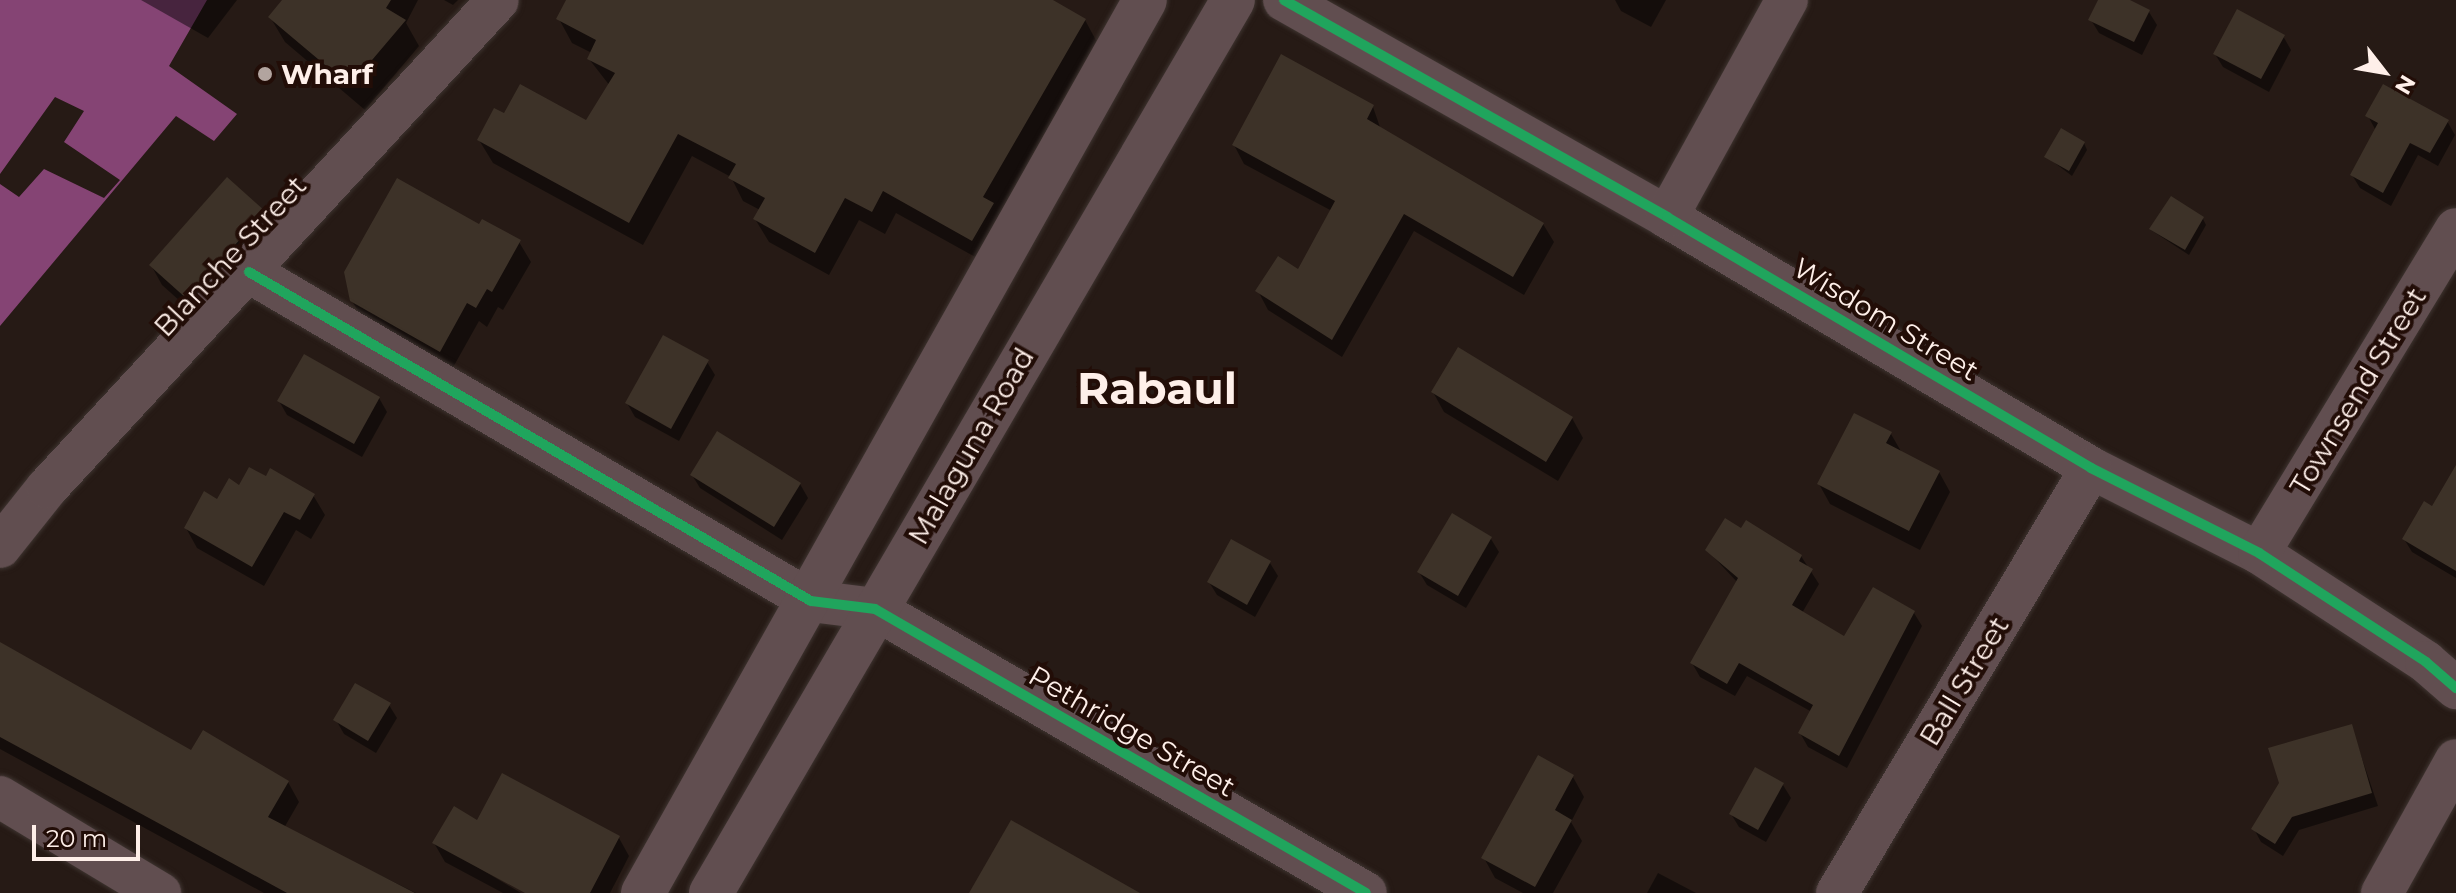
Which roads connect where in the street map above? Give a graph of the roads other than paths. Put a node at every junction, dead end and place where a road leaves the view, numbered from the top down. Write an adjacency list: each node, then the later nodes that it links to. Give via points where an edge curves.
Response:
1 (498, 0): 8 (street, Blanche Street)
2 (1145, 0): 12 (street)
3 (1233, 0): 13 (street, Malaguna Road)
4 (1284, 0): 6 (street, Wisdom Street)
5 (1787, 0): 6 (street)
6 (1667, 217): 9 (street, Wisdom Street)
7 (2456, 229): 11 (street, Townsend Street)
8 (249, 272): 10 (street, Blanche Street, via 47,488); 12 (street)
9 (2091, 468): 11 (street, Wisdom Street); 21 (street, Ball Street)
10 (0, 547)
11 (2259, 553): 14 (street, Wisdom Street, via 2426,662)
12 (811, 601): 13 (street); 18 (street)
13 (875, 609): 19 (street, Malaguna Road); 20 (street, Pethridge Street)
14 (2456, 688)
15 (2456, 760): 22 (street)
16 (0, 797): 17 (street)
17 (160, 893)
18 (643, 893)
19 (711, 893)
20 (1366, 893)
21 (1837, 893)
22 (2382, 893)

